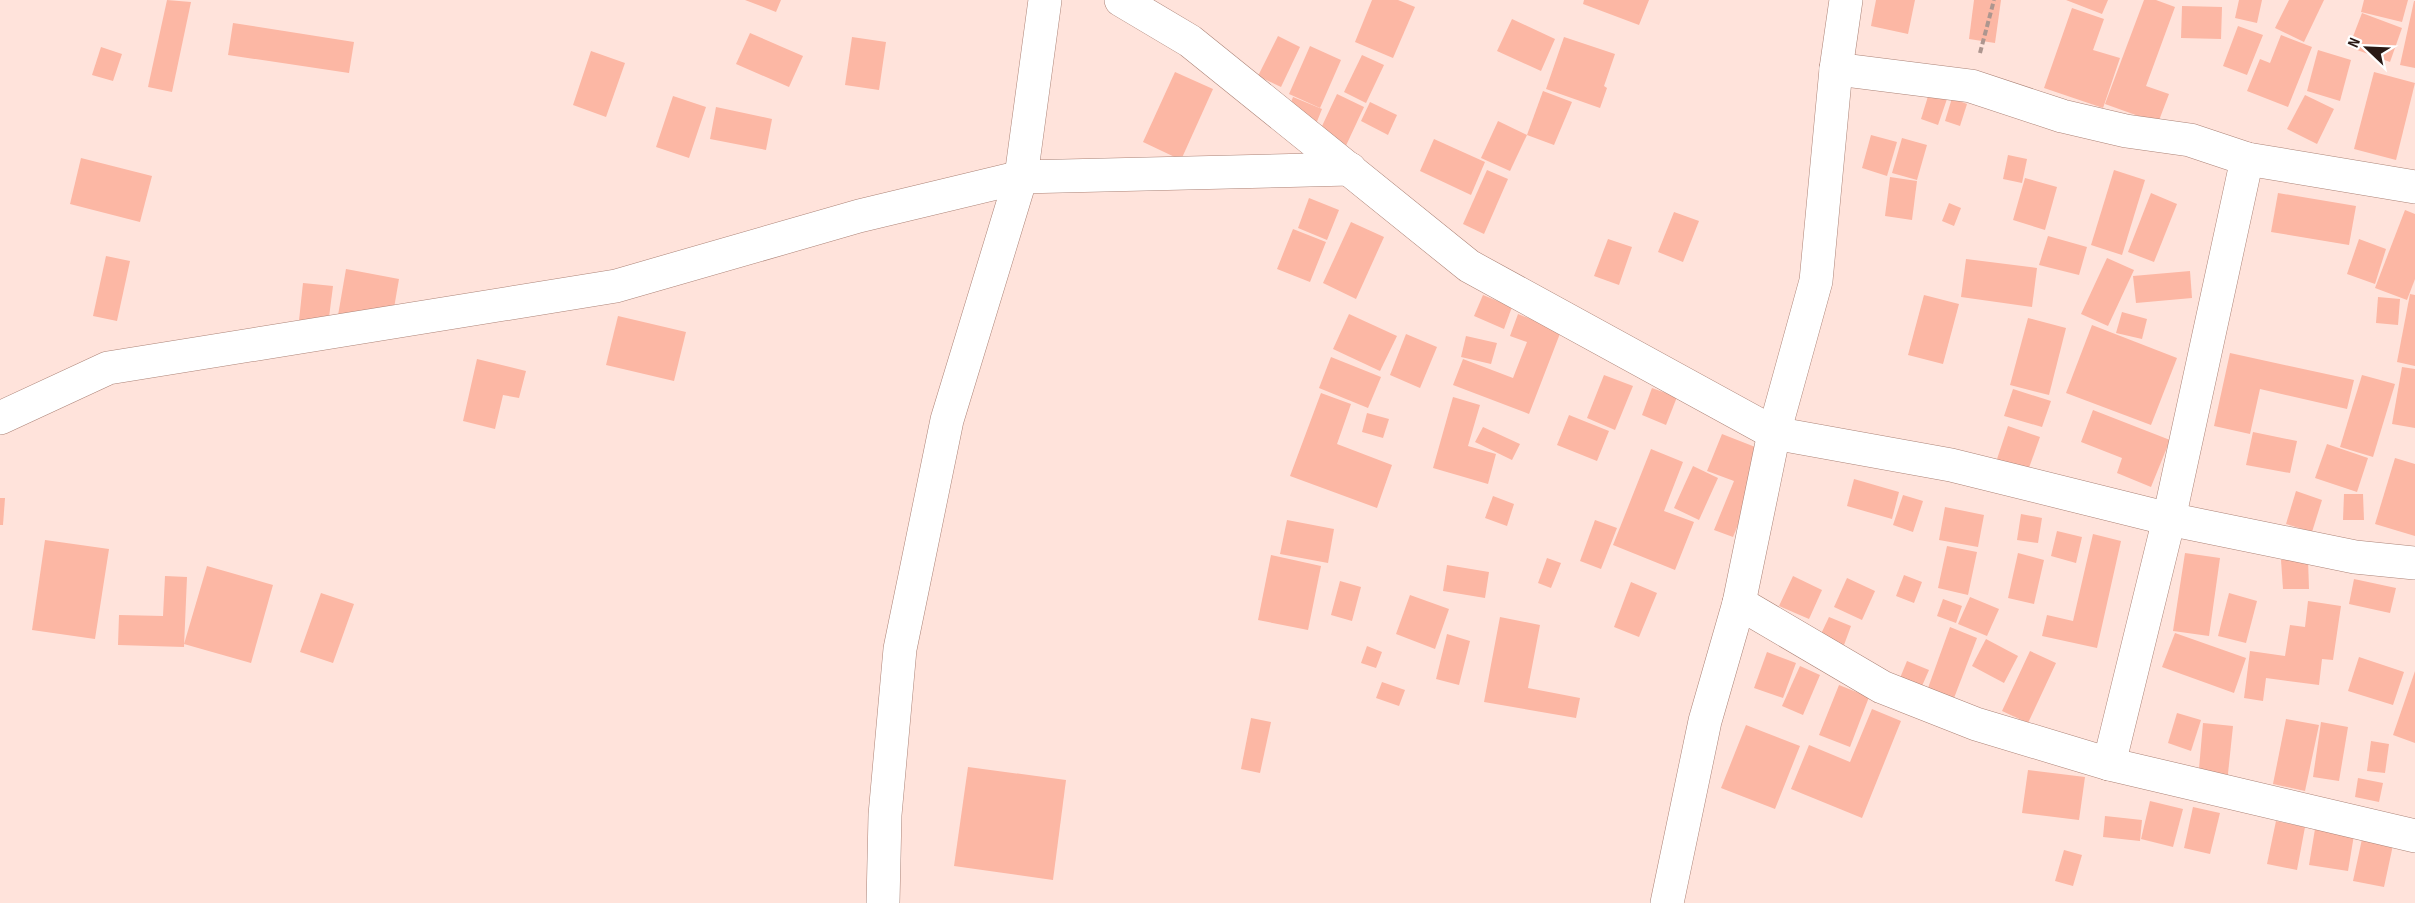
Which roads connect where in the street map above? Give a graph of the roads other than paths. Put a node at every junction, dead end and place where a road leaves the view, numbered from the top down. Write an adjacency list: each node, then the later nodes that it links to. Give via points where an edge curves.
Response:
1 (1045, 0): 7 (street)
2 (1121, 0): 6 (street, via 1190,41)
3 (1846, 0): 4 (street)
4 (1836, 69): 5 (street, via 1971,86 2062,116 2190,140); 10 (street, via 1816,281)
5 (2247, 159): 8 (street); 11 (street)
6 (1350, 169): 7 (street); 10 (street, via 1469,266)
7 (1021, 177): 9 (street, via 860,216 616,286 108,368); 16 (street, via 947,420 900,649 885,815)
8 (2415, 187)
9 (0, 418)
10 (1774, 433): 11 (street, via 1951,465); 13 (street)
11 (2169, 519): 12 (street, via 2355,557); 14 (street)
12 (2415, 563)
13 (1739, 603): 14 (street, via 1882,687 1976,724); 17 (street, via 1705,721)
14 (2109, 764): 15 (street)
15 (2415, 836)
16 (883, 903)
17 (1667, 903)

